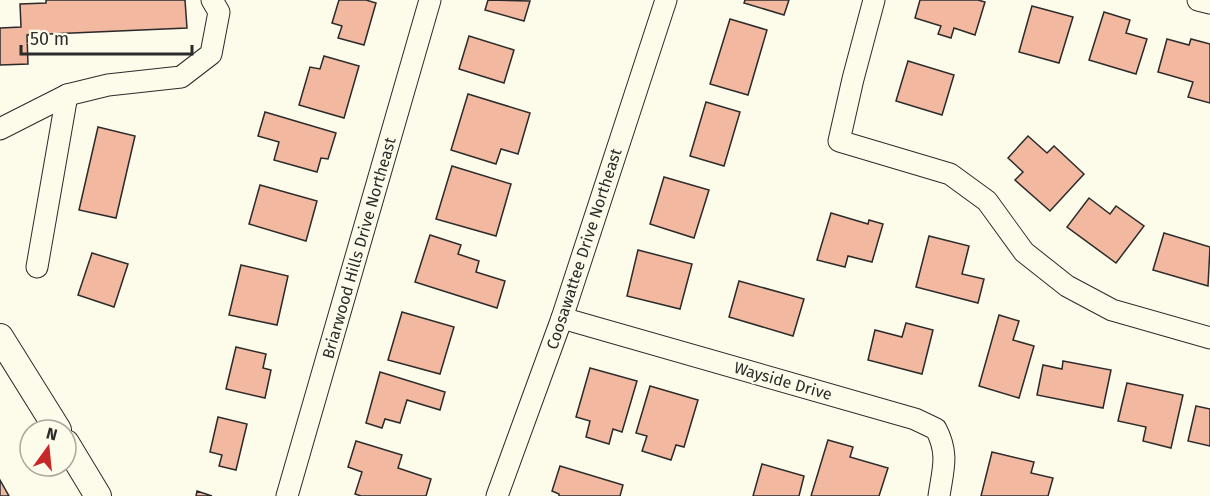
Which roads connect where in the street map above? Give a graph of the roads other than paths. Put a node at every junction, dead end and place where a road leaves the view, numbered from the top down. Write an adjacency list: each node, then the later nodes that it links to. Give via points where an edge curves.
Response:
1 (212, 0): 7 (street, via 219,12 211,54 181,77 108,85)
2 (430, 0): 16 (street, Briarwood Hills Drive Northeast)
3 (666, 0): 10 (street, Coosawattee Drive Northeast)
4 (874, 0): 11 (street, via 839,141 950,174 987,201 1024,252 1067,286 1112,310)
5 (1198, 0): 6 (street)
6 (1210, 3)
7 (67, 95): 8 (street); 9 (street)
8 (0, 129)
9 (37, 267)
10 (562, 318): 17 (street, Coosawattee Drive Northeast); 18 (street, Wayside Drive, via 915,419 936,429 944,444)
11 (1210, 338)
12 (4, 353): 13 (street)
13 (50, 418)
14 (78, 463): 15 (street)
15 (98, 496)
16 (287, 496)
17 (497, 496)
18 (939, 496)

